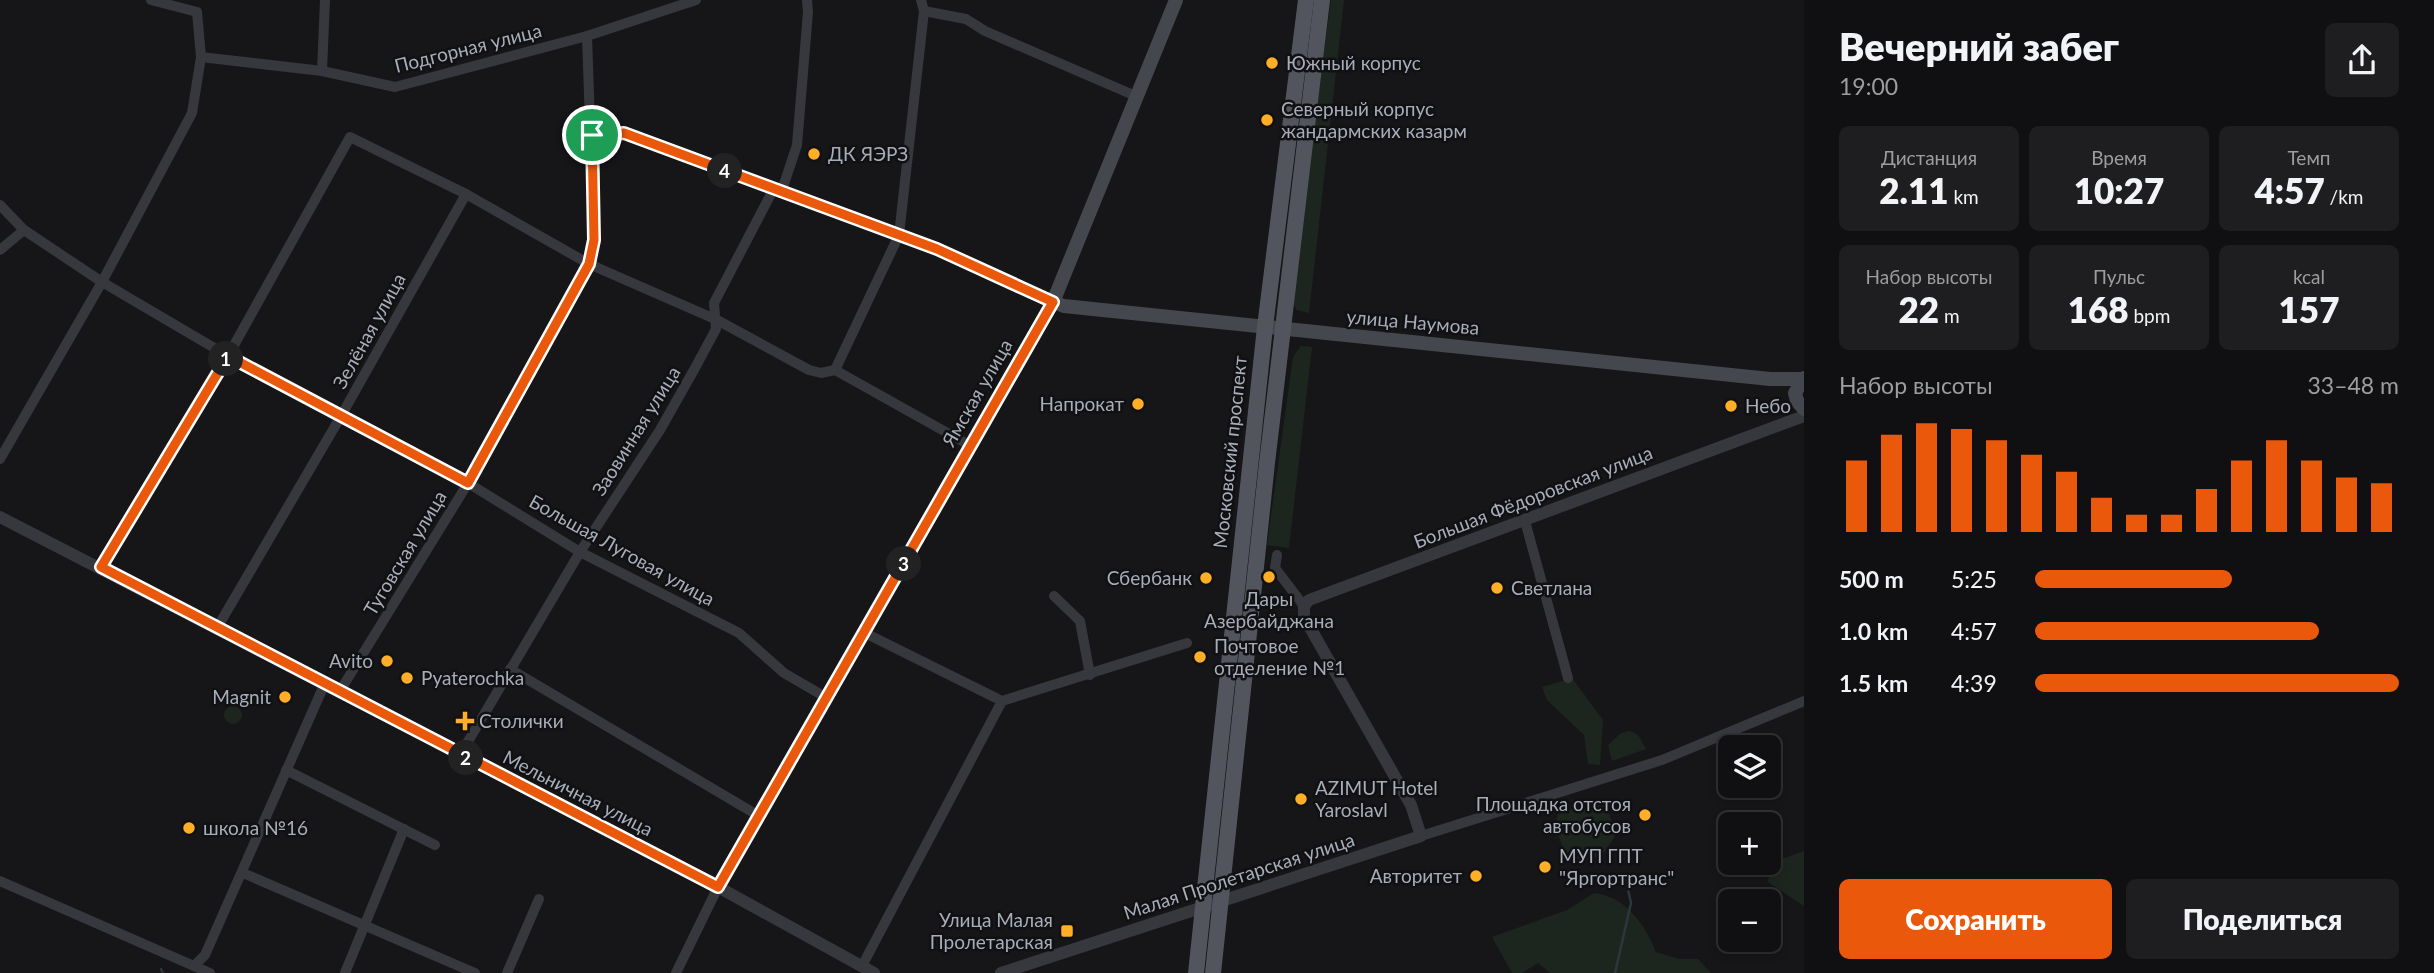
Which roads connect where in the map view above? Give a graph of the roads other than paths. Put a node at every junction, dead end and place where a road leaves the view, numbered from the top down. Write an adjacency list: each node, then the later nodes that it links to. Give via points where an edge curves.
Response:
1 (151, 0): 11 (street, via 197,12)
2 (325, 0): 12 (street)
3 (696, 0): 10 (street, Подгорная улица)
4 (807, 0): 15 (street, Заовинная улица, via 797,145)
5 (921, 0): 9 (street)
6 (1176, 0): 13 (main road, Ямская улица)
7 (1306, 0): 25 (main road, Московский проспект)
8 (1322, 0): 26 (main road, Московский проспект)
9 (924, 11): 13 (street, via 966,19); 19 (street)
10 (587, 36): 12 (street, Подгорная улица, via 395,87); 14 (street, Туговская улица)
11 (201, 57): 12 (street, Подгорная улица); 22 (street, via 192,113)
12 (323, 71)
13 (1138, 97): 23 (main road, Ямская улица)
14 (592, 135): 15 (street, via 624,133); 21 (street, Туговская улица, via 594,240)
15 (777, 192): 19 (street); 24 (street, Заовинная улица, via 714,303)
16 (466, 194): 21 (street); 27 (street, via 349,137); 32 (street, Зелёная улица)
17 (0, 205): 18 (street, Большая Луговая улица)
18 (24, 230): 20 (street); 22 (street, Большая Луговая улица)
19 (899, 235): 23 (street); 28 (street)
20 (0, 250)
21 (589, 264): 24 (street); 37 (street, Туговская улица)
22 (102, 282): 27 (street, Большая Луговая улица); 36 (street)
23 (1053, 302): 25 (main road, улица Наумова); 35 (street, Ямская улица)
24 (717, 320): 28 (street, via 809,370); 40 (street, Заовинная улица, via 660,430)
25 (1265, 327): 26 (main road, улица Наумова); 67 (main road, Московский проспект)
26 (1283, 329): 30 (main road, улица Наумова); 66 (main road, Московский проспект)
27 (228, 356): 32 (street, Большая Луговая улица); 42 (street)
28 (835, 370): 35 (street)
29 (1803, 378): 30 (main road, улица Наумова); 31 (main road, via 1796,388)
30 (1770, 379): 31 (main road, улица Наумова, via 1783,383)
31 (1798, 401): 34 (street)
32 (341, 416): 37 (street, Большая Луговая улица); 45 (street, Зелёная улица)
33 (1804, 416): 34 (street, Большая Фёдоровская улица)
34 (1777, 425): 39 (street, Большая Фёдоровская улица)
35 (969, 445): 46 (street, Ямская улица)
36 (0, 459)
37 (468, 483): 40 (street, Большая Луговая улица); 52 (street, Туговская улица)
38 (0, 517): 42 (street, Мельничная улица)
39 (1525, 522): 44 (street, Большая Фёдоровская улица, via 1319,596); 50 (street)
40 (580, 552): 48 (street, Заовинная улица); 53 (street, Большая Луговая улица, via 739,633 784,673)
41 (1277, 555): 44 (street, via 1275,568)
42 (101, 567): 45 (street, Мельничная улица)
43 (1054, 596): 49 (street, via 1080,621)
44 (1304, 606): 60 (street, via 1304,617 1411,805)
45 (217, 628): 51 (street, Мельничная улица)
46 (865, 633): 53 (street, Ямская улица); 54 (street)
47 (1187, 643): 49 (street)
48 (510, 669): 56 (street, Заовинная улица); 58 (street)
49 (1090, 675): 54 (street)
50 (1568, 678)
51 (325, 683): 52 (street, Мельничная улица); 57 (street)
52 (340, 691): 56 (street, Мельничная улица)
53 (827, 698): 58 (street, Ямская улица)
54 (1002, 701): 70 (street)
55 (1804, 701): 60 (street, Малая Пролетарская улица, via 1662,760)
56 (460, 755): 64 (street, Мельничная улица)
57 (286, 770): 59 (street); 62 (street)
58 (759, 816): 64 (street, Ямская улица)
59 (404, 830): 61 (street); 68 (street)
60 (1421, 836): 66 (street, Малая Пролетарская улица)
61 (435, 845)
62 (243, 873): 68 (street); 69 (street, via 205,955)
63 (0, 881): 69 (street)
64 (718, 887): 70 (street, Мельничная улица); 75 (street, Ямская улица)
65 (539, 899): 74 (street)
66 (1220, 904): 67 (street, Малая Пролетарская улица); 79 (main road, Московский проспект)
67 (1202, 909): 77 (street, Малая Пролетарская улица); 78 (main road, Московский проспект)
68 (367, 925): 72 (street); 73 (street)
69 (194, 966): 71 (street)
70 (862, 966): 76 (street, Мельничная улица)
71 (210, 973)
72 (345, 973)
73 (475, 973)
74 (507, 973)
75 (676, 973)
76 (874, 973)
77 (1002, 973)
78 (1196, 973)
79 (1213, 973)

